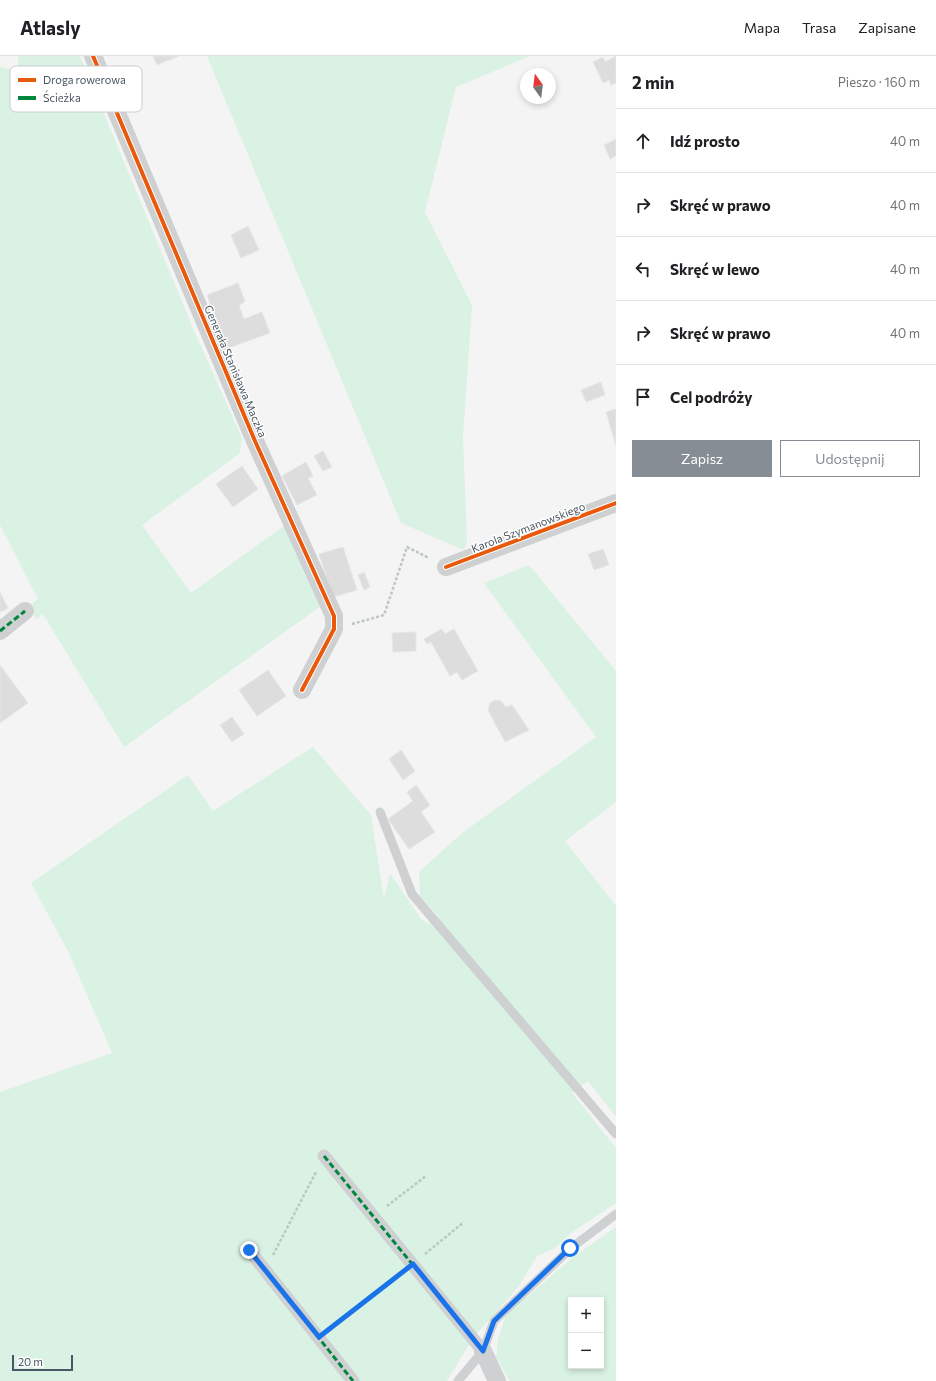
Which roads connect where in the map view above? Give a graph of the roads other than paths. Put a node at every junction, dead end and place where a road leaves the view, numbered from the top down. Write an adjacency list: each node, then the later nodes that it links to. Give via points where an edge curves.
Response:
1 (93, 56): 2 (street, Generała Stanisława Maczka)
2 (97, 66)
3 (117, 112): 8 (street, Generała Stanisława Maczka, via 255,441 334,616 334,629)
4 (616, 503): 5 (street, Karola Szymanowskiego)
5 (446, 567)
6 (25, 611): 7 (street)
7 (0, 631)
8 (302, 690)
9 (380, 812): 10 (lane, via 412,894)
10 (616, 1134)
11 (324, 1156): 14 (street)
12 (616, 1214): 14 (lane, via 570,1248 494,1321)
13 (249, 1250): 15 (street)
14 (483, 1351): 16 (lane); 17 (street)
15 (352, 1381)
16 (458, 1381)
17 (497, 1381)

